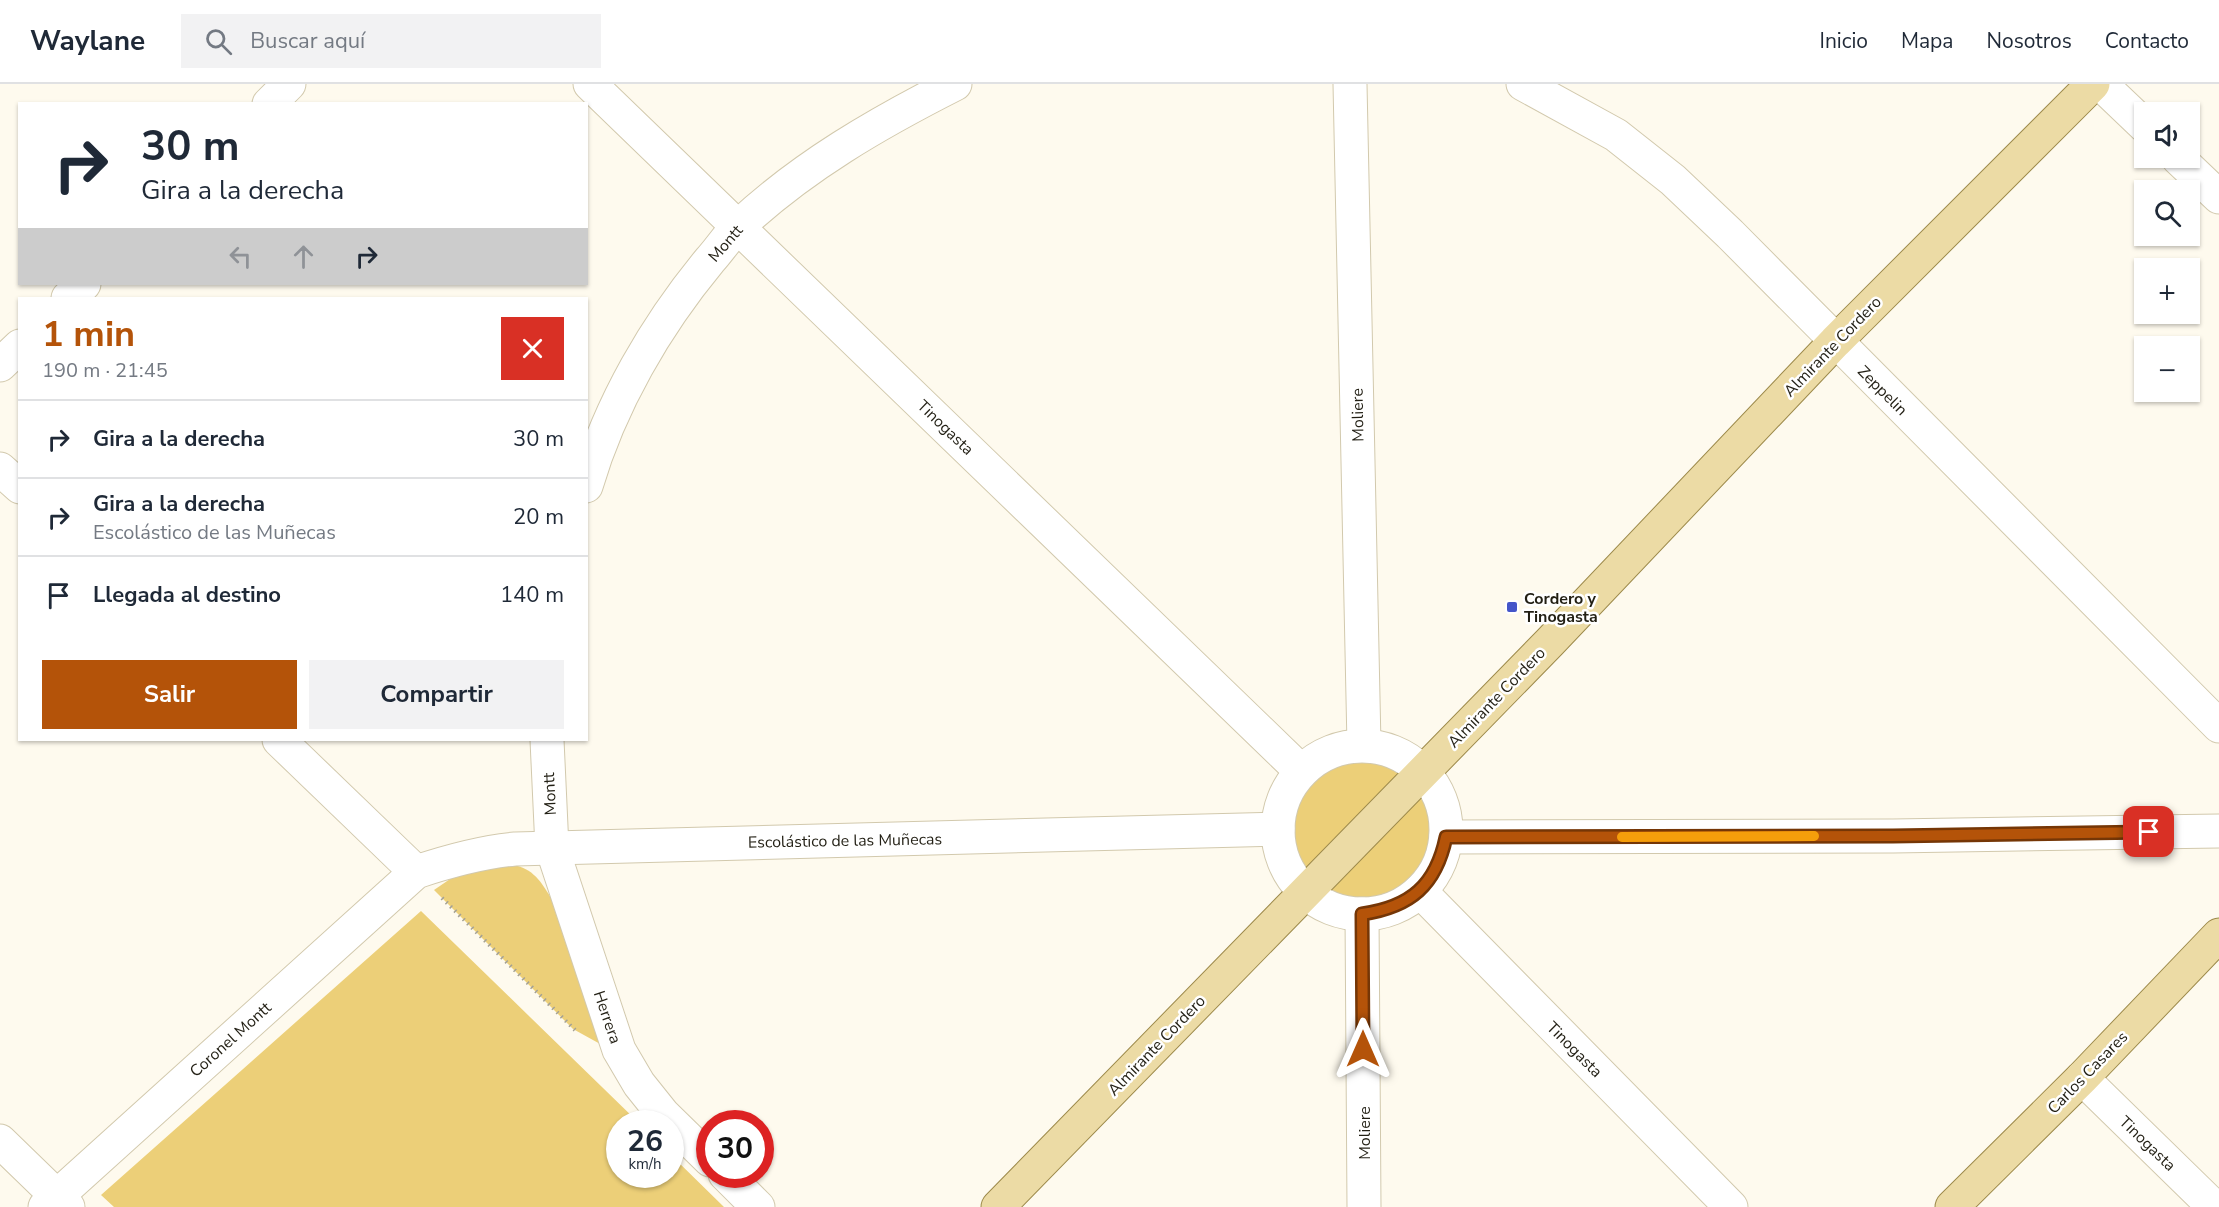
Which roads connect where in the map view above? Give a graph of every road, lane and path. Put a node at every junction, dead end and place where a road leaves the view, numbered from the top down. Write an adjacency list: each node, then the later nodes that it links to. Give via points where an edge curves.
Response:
1 (289, 84): 8 (street)
2 (590, 84): 12 (street, Tinogasta)
3 (955, 84): 12 (street, Montt, via 840,147)
4 (1350, 84): 24 (street, Moliere)
5 (1523, 84): 15 (street, Zeppelin, via 1616,135 1673,180)
6 (2093, 84): 15 (main road, Almirante Cordero)
7 (2102, 84): 9 (street)
8 (271, 102)
9 (2134, 115)
10 (2189, 168): 11 (street)
11 (2219, 197)
12 (738, 227): 19 (street, Montt, via 680,297 631,378); 25 (street, Tinogasta)
13 (83, 285): 14 (street)
14 (70, 297)
15 (1835, 342): 21 (street, Zeppelin); 26 (main road, Almirante Cordero)
16 (18, 348): 17 (street)
17 (0, 365)
18 (0, 468): 20 (street)
19 (588, 480)
20 (18, 486)
21 (2219, 726)
22 (280, 741): 31 (street)
23 (548, 741): 30 (street, Montt)
24 (1364, 745): 25 (street, via 1330,752); 26 (street, via 1396,753)
25 (1301, 771): 27 (street, via 1281,808)
26 (1423, 772): 29 (street, via 1437,791); 33 (main road, Almirante Cordero)
27 (1278, 829): 30 (street, Escolástico de las Muñecas); 33 (street, via 1280,852 1289,873)
28 (2219, 831): 29 (street)
29 (1446, 837): 32 (street, via 1442,857)
30 (552, 848): 31 (street, Escolástico de las Muñecas, via 485,852); 36 (street, Herrera)
31 (416, 872): 36 (path, via 573,1029); 41 (street, Coronel Montt)
32 (1420, 891): 34 (street, via 1403,904); 45 (street, Tinogasta)
33 (1306, 892): 34 (street, via 1341,912); 43 (main road, Almirante Cordero)
34 (1362, 914): 44 (street, Moliere)
35 (2219, 935): 37 (main road, Carlos Casares)
36 (620, 1050): 39 (street, Herrera, via 639,1084)
37 (2082, 1078): 46 (main road, Carlos Casares); 47 (street, Tinogasta)
38 (0, 1141): 41 (street)
39 (696, 1146)
40 (738, 1188): 42 (street)
41 (56, 1203)
42 (758, 1207)
43 (998, 1207)
44 (1364, 1207)
45 (1731, 1207)
46 (1952, 1207)
47 (2214, 1207)

